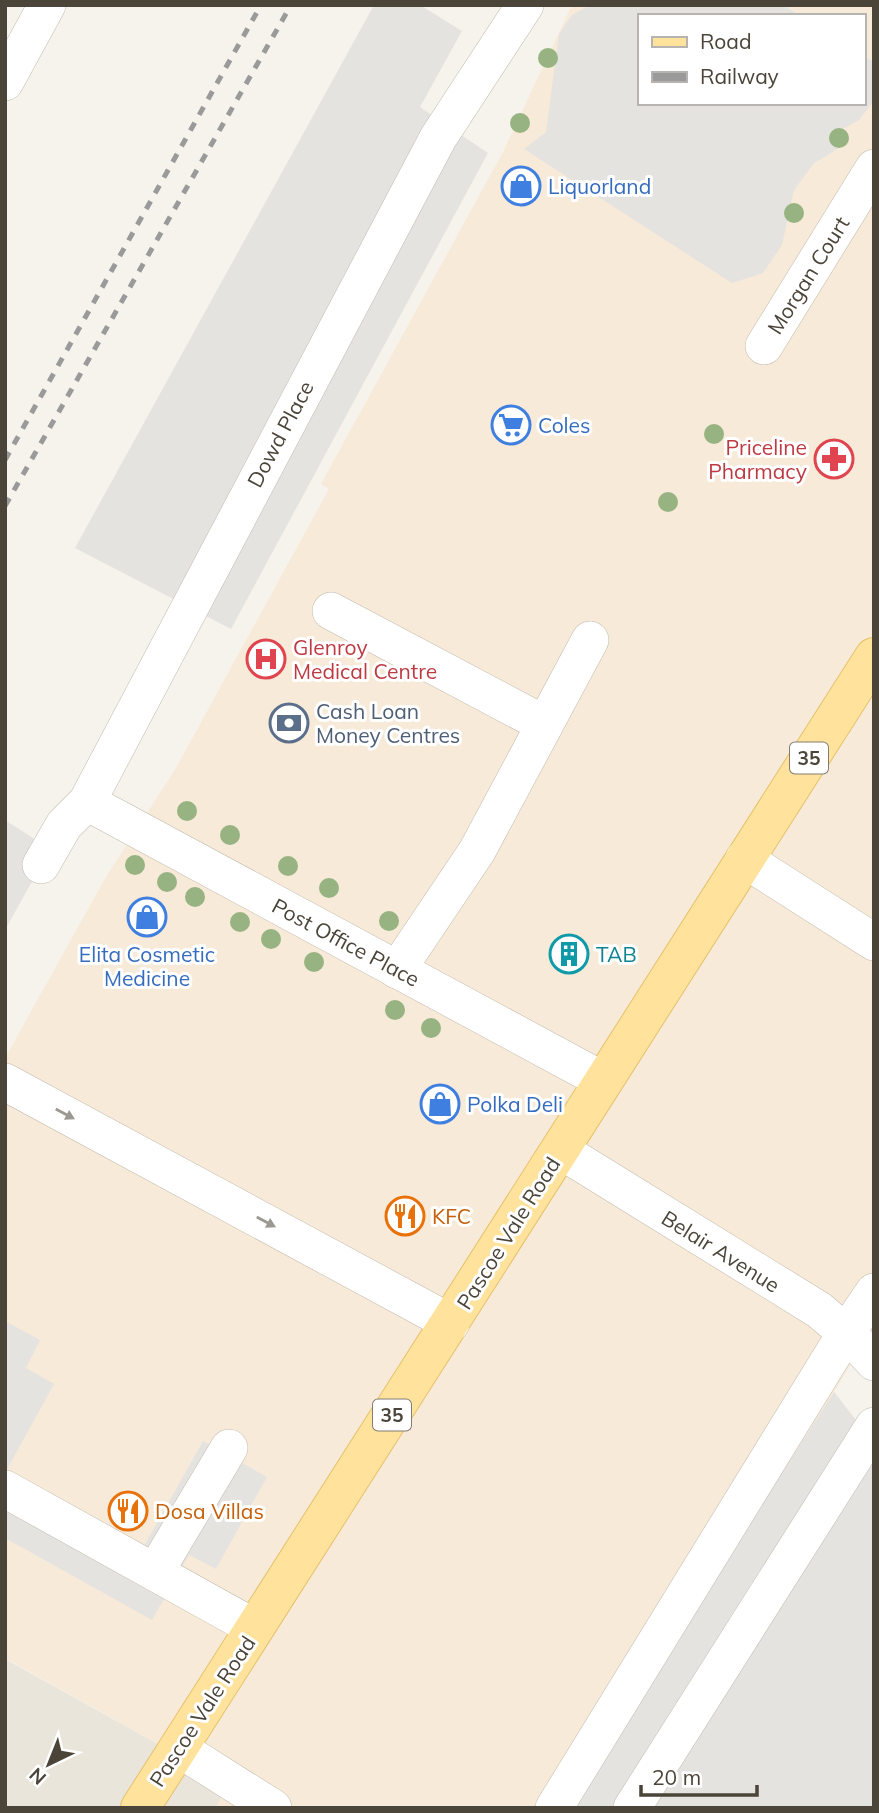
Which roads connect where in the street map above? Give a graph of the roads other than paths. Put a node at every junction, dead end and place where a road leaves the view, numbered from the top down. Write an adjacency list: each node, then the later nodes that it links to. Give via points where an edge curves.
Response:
1 (47, 5): 3 (street)
2 (526, 5): 10 (street, Dowd Place, via 438,138)
3 (5, 82)
4 (874, 168): 5 (street, Morgan Court)
5 (764, 346)
6 (331, 611): 9 (street)
7 (590, 640): 9 (street)
8 (874, 657): 11 (main road, Pascoe Vale Road / 35)
9 (544, 724): 14 (street, via 477,851)
10 (87, 802): 12 (street, Dowd Place, via 64,825); 14 (street, Post Office Place)
11 (744, 859): 13 (street); 16 (main road, Pascoe Vale Road / 35)
12 (41, 865)
13 (874, 942)
14 (397, 970): 16 (street, Post Office Place)
15 (5, 1082): 19 (street, one-way to 19)
16 (604, 1082): 17 (main road, Pascoe Vale Road / 35)
17 (560, 1150): 19 (main road, Pascoe Vale Road / 35); 20 (street, Belair Avenue, via 818,1310)
18 (874, 1292): 20 (street)
19 (451, 1323): 26 (main road, Pascoe Vale Road / 35)
20 (845, 1333): 21 (street, Belair Avenue); 30 (street)
21 (874, 1362)
22 (874, 1426): 31 (street)
23 (229, 1448): 25 (street)
24 (5, 1489): 25 (street)
25 (155, 1572): 26 (street)
26 (255, 1628): 27 (main road, Pascoe Vale Road / 35)
27 (178, 1748): 28 (main road, Pascoe Vale Road / 35); 29 (street)
28 (140, 1808)
29 (273, 1808)
30 (554, 1808)
31 (632, 1808)

